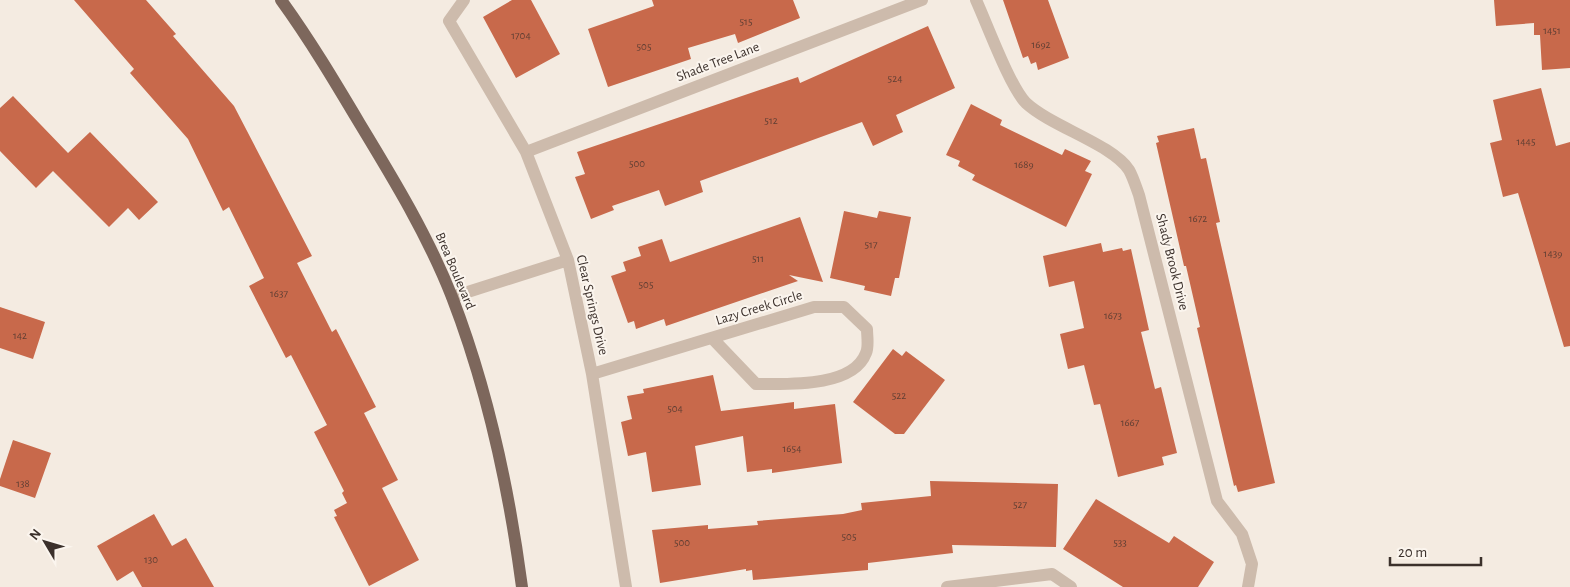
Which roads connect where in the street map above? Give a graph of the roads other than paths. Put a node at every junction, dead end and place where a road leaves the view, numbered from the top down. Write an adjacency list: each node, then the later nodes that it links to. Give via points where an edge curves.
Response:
1 (281, 0): 7 (main road, Brea Boulevard, via 410,205)
2 (464, 0): 5 (street, Clear Springs Drive, via 449,21)
3 (922, 0): 5 (street, Shade Tree Lane)
4 (976, 0): 14 (street, Shady Brook Drive, via 1026,102 1049,120 1109,152 1129,169 1139,195 1217,501 1242,534 1252,564)
5 (526, 152): 6 (street, Clear Springs Drive)
6 (568, 260): 7 (street); 9 (street, Clear Springs Drive)
7 (452, 297): 10 (main road, Brea Boulevard, via 486,399 513,519)
8 (712, 338): 8 (street, Lazy Creek Circle, via 756,384 817,384 854,369 867,352 867,329 844,307 814,307); 9 (street, Lazy Creek Circle)
9 (592, 374): 11 (street, Clear Springs Drive)
10 (522, 587)
11 (626, 587)
12 (946, 587): 13 (street, via 1052,574)
13 (1071, 587)
14 (1248, 587)

